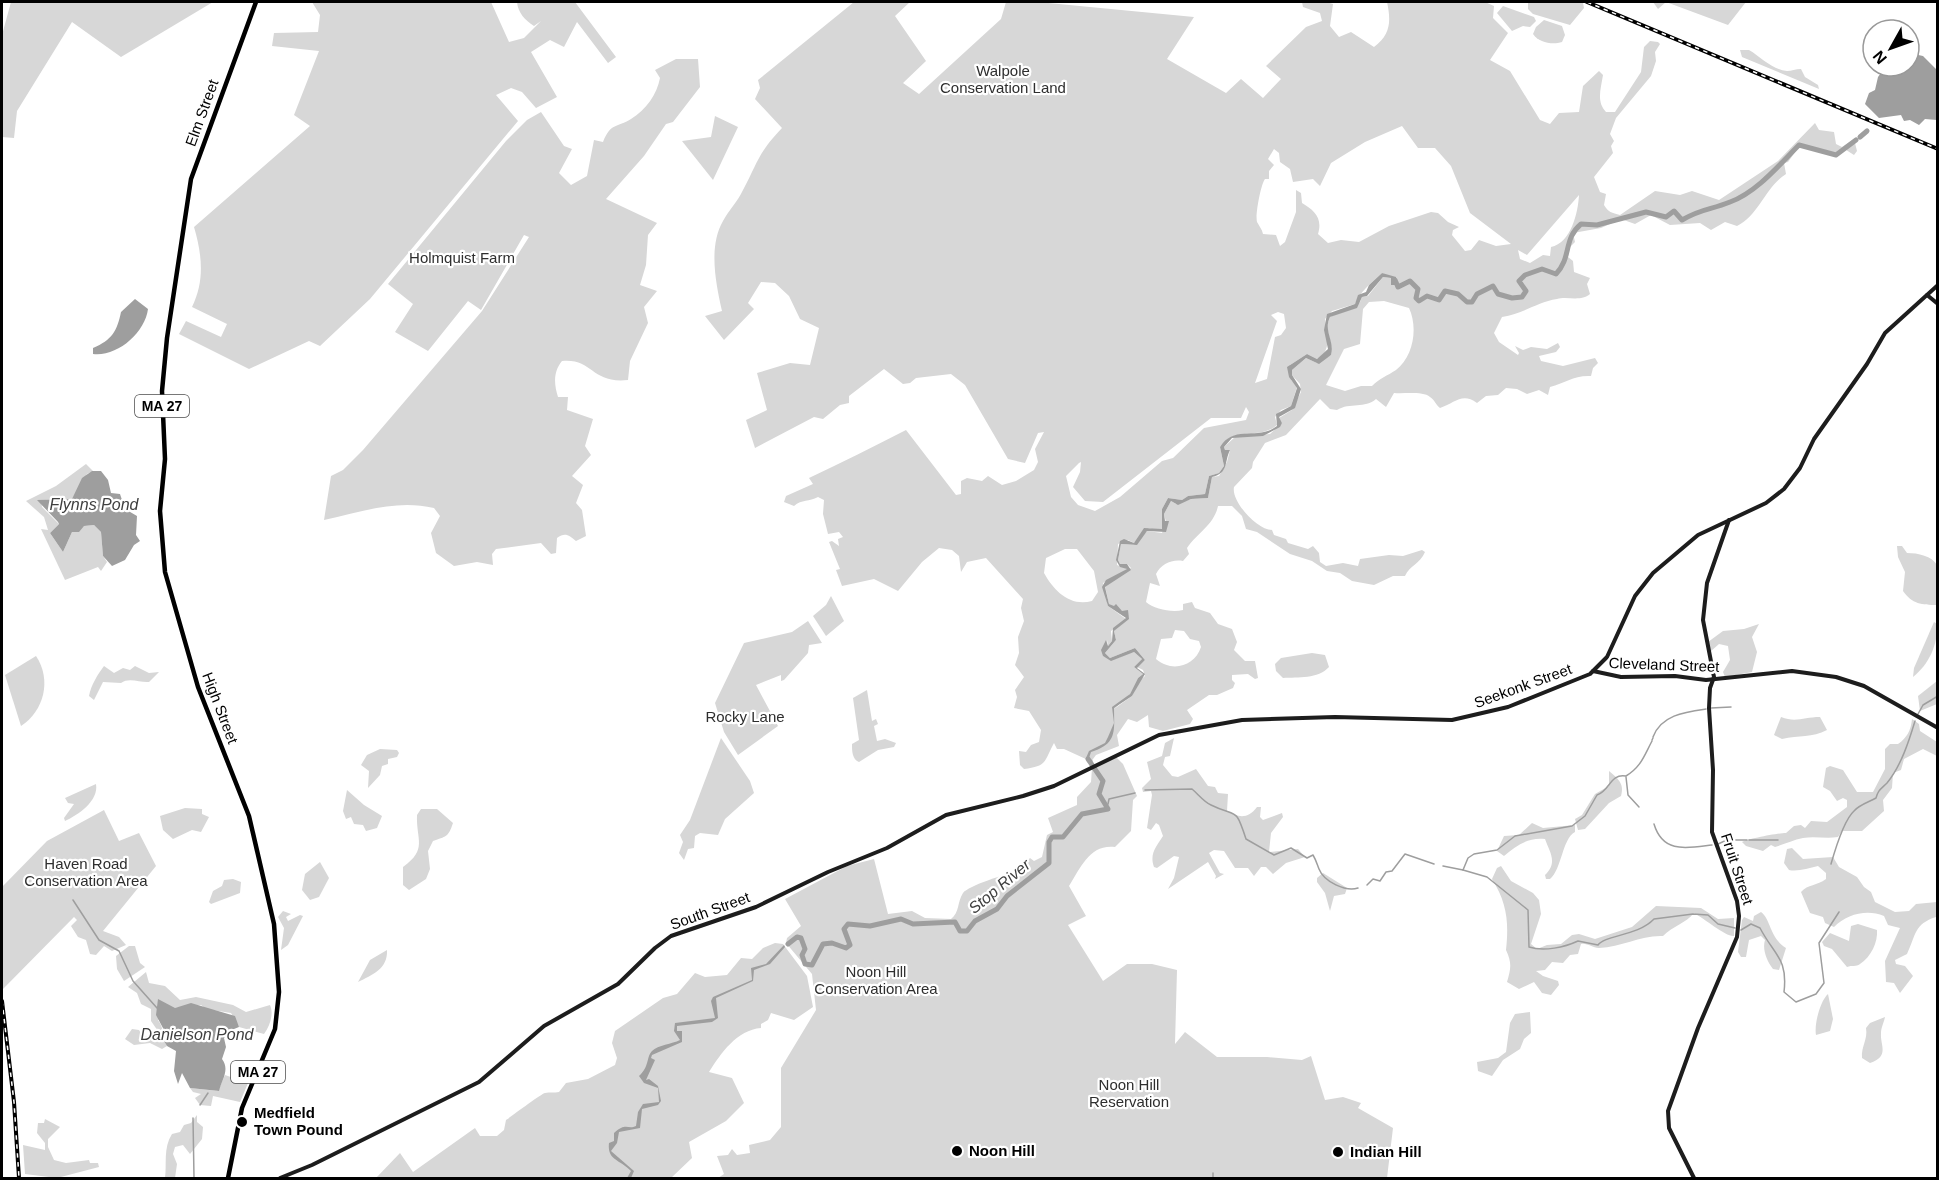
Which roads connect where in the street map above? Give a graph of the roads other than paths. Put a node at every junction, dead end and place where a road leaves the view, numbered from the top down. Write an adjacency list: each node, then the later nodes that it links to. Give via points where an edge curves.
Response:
1 (256, 2): 2 (main road, Elm Street / MA 27, via 191,179)
2 (183, 236): 11 (main road, High Street / MA 27, via 162,378 165,459 160,511 164,568 195,678 256,842 274,924 279,992 274,1035 242,1108)
3 (1938, 285): 4 (main road, Seekonk Street)
4 (1927, 295): 5 (main road); 6 (main road, Seekonk Street, via 1885,333 1814,439 1788,486 1766,503)
5 (1938, 304)
6 (1730, 519): 7 (main road, Seekonk Street, via 1698,535 1645,582 1607,657); 8 (main road, Fruit Street, via 1707,583 1703,612)
7 (1593, 671): 8 (main road, Cleveland Street, via 1613,677); 10 (main road, Seekonk Street, via 1508,707 1452,720 1242,720)
8 (1713, 680): 9 (main road, Cleveland Street, via 1792,671 1836,677 1856,683); 13 (main road, Fruit Street, via 1709,708 1712,832 1739,916 1737,937 1668,1111 1668,1123)
9 (1938, 728)
10 (1147, 739): 12 (main road, South Street, via 1030,794 946,814 887,848 756,907 671,936 618,984 544,1026 479,1082)
11 (228, 1179)
12 (280, 1179)
13 (1694, 1179)

